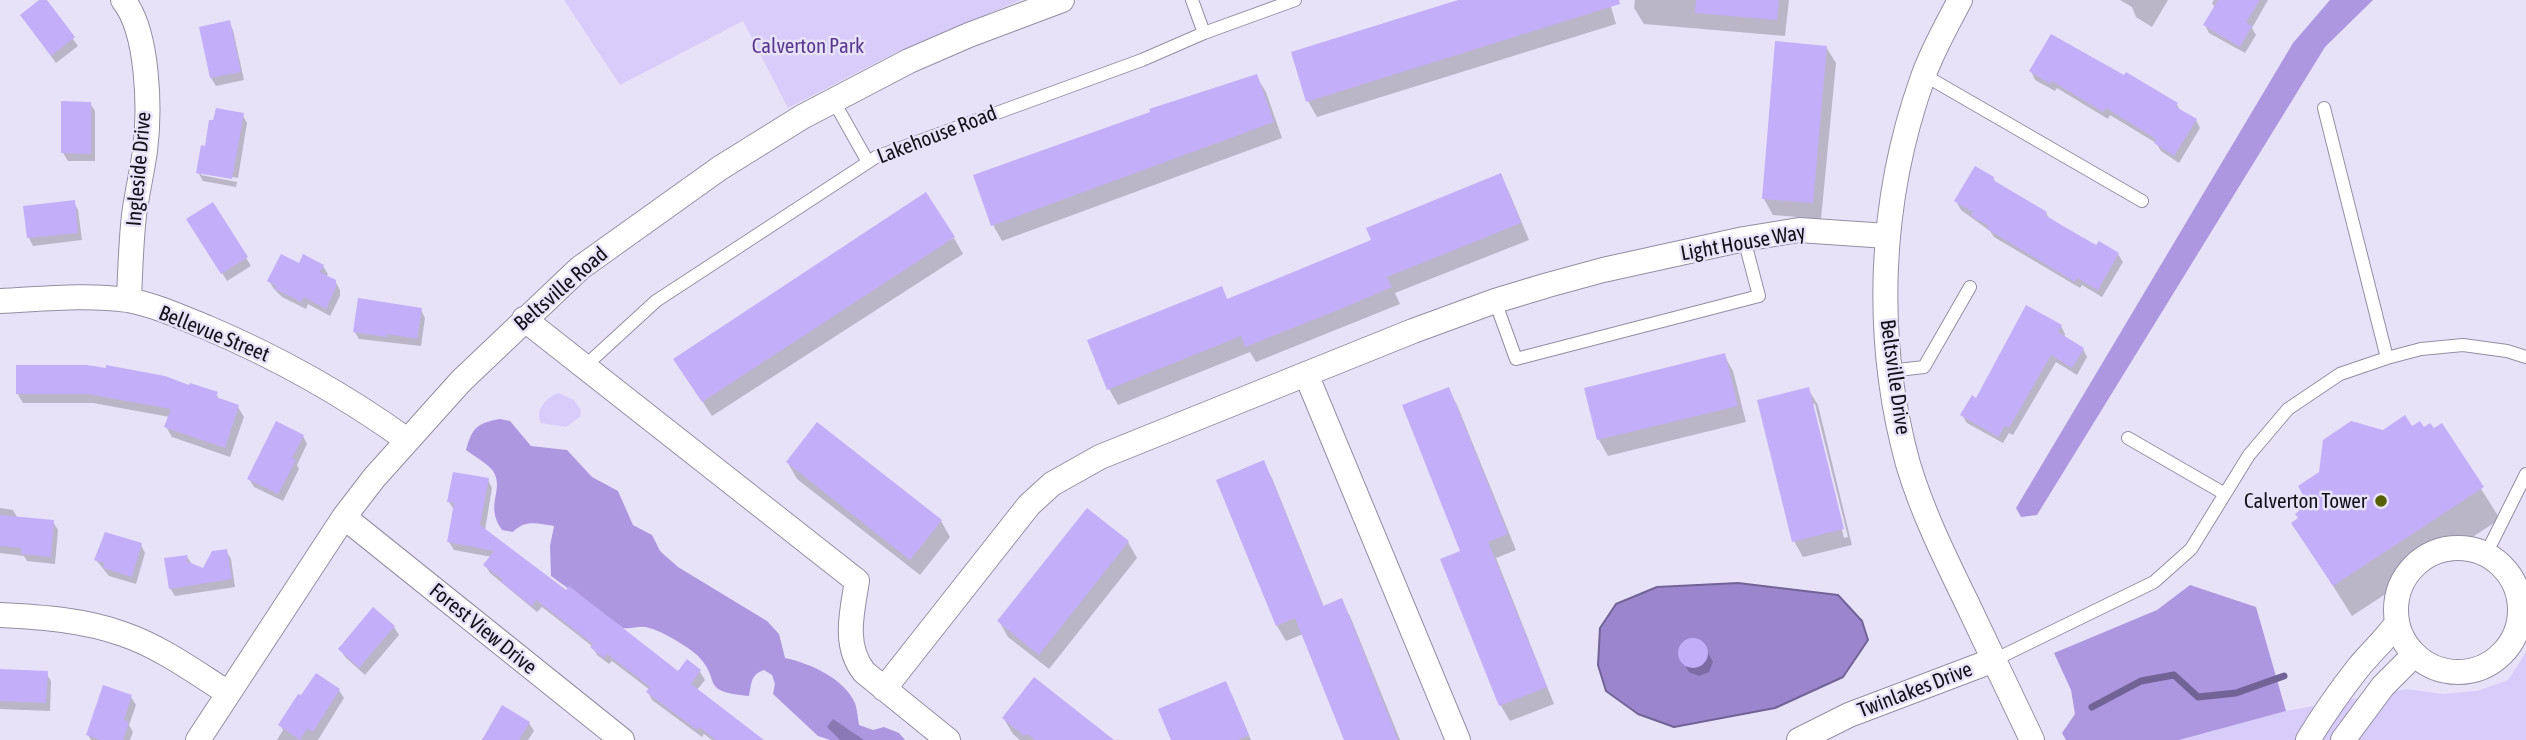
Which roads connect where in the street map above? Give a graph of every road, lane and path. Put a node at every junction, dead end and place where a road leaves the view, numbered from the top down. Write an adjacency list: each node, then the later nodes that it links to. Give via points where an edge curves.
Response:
1 (123, 0): 15 (street, Ingleside Drive, via 140,35 146,74 145,148)
2 (1062, 0): 8 (street, Beltsville Road, via 909,61)
3 (1192, 0): 6 (lane)
4 (1295, 0): 6 (lane, Lakehouse Road)
5 (1959, 0): 7 (street, Beltsville Drive)
6 (1204, 33): 10 (lane, Lakehouse Road)
7 (1924, 75): 11 (lane); 12 (street, Beltsville Drive, via 1895,176)
8 (833, 100): 10 (lane); 18 (street, Beltsville Road, via 646,219 580,268)
9 (2324, 108): 20 (lane)
10 (868, 162): 21 (lane, Lakehouse Road, via 656,301)
11 (2142, 201)
12 (1887, 236): 13 (street, Light House Way, via 1799,230); 22 (street, Beltsville Drive)
13 (1744, 239): 17 (street, Light House Way, via 1603,270); 17 (lane, via 1759,296 1516,359)
14 (1970, 287): 22 (lane, via 1924,367)
15 (128, 300): 16 (street, Bellevue Street); 25 (street, Bellevue Street, via 261,351 360,406)
16 (0, 301)
17 (1495, 301): 23 (street, Light House Way)
18 (524, 319): 21 (street); 25 (street, Beltsville Road)
19 (2526, 357): 20 (lane, via 2463,345)
20 (2387, 358): 27 (lane, via 2340,374 2288,409 2249,455)
21 (584, 367): 35 (street, via 857,580 851,614 852,651 864,672)
22 (1889, 371): 34 (street, Beltsville Drive, via 1924,509)
23 (1307, 374): 35 (street, Light House Way, via 1100,457 1052,484 1030,505); 41 (street)
24 (2128, 438): 27 (lane)
25 (407, 440): 28 (street, Beltsville Road)
26 (2526, 474): 29 (lane)
27 (2225, 494): 34 (lane, via 2191,550 2154,582)
28 (344, 517): 36 (street, Beltsville Road); 37 (street, Forest View Drive)
29 (2486, 554): 30 (street, via 2506,570); 32 (street, via 2446,549 2418,562 2400,586)
30 (2523, 608): 33 (street, via 2511,643 2487,665 2472,671 2441,670)
31 (0, 615): 36 (street, via 50,617 124,634)
32 (2397, 623): 33 (street); 44 (street)
33 (2414, 655): 45 (street, via 2383,686)
34 (1994, 660): 42 (street, Twinlakes Drive, via 1849,715); 43 (street, Beltsville Drive)
35 (884, 689): 40 (street)
36 (228, 693): 38 (street, Beltsville Road)
37 (596, 732): 39 (street, Forest View Drive)
38 (198, 740)
39 (622, 740)
40 (948, 740)
41 (1458, 740)
42 (1799, 740)
43 (2032, 740)
44 (2308, 740)
45 (2343, 740)

